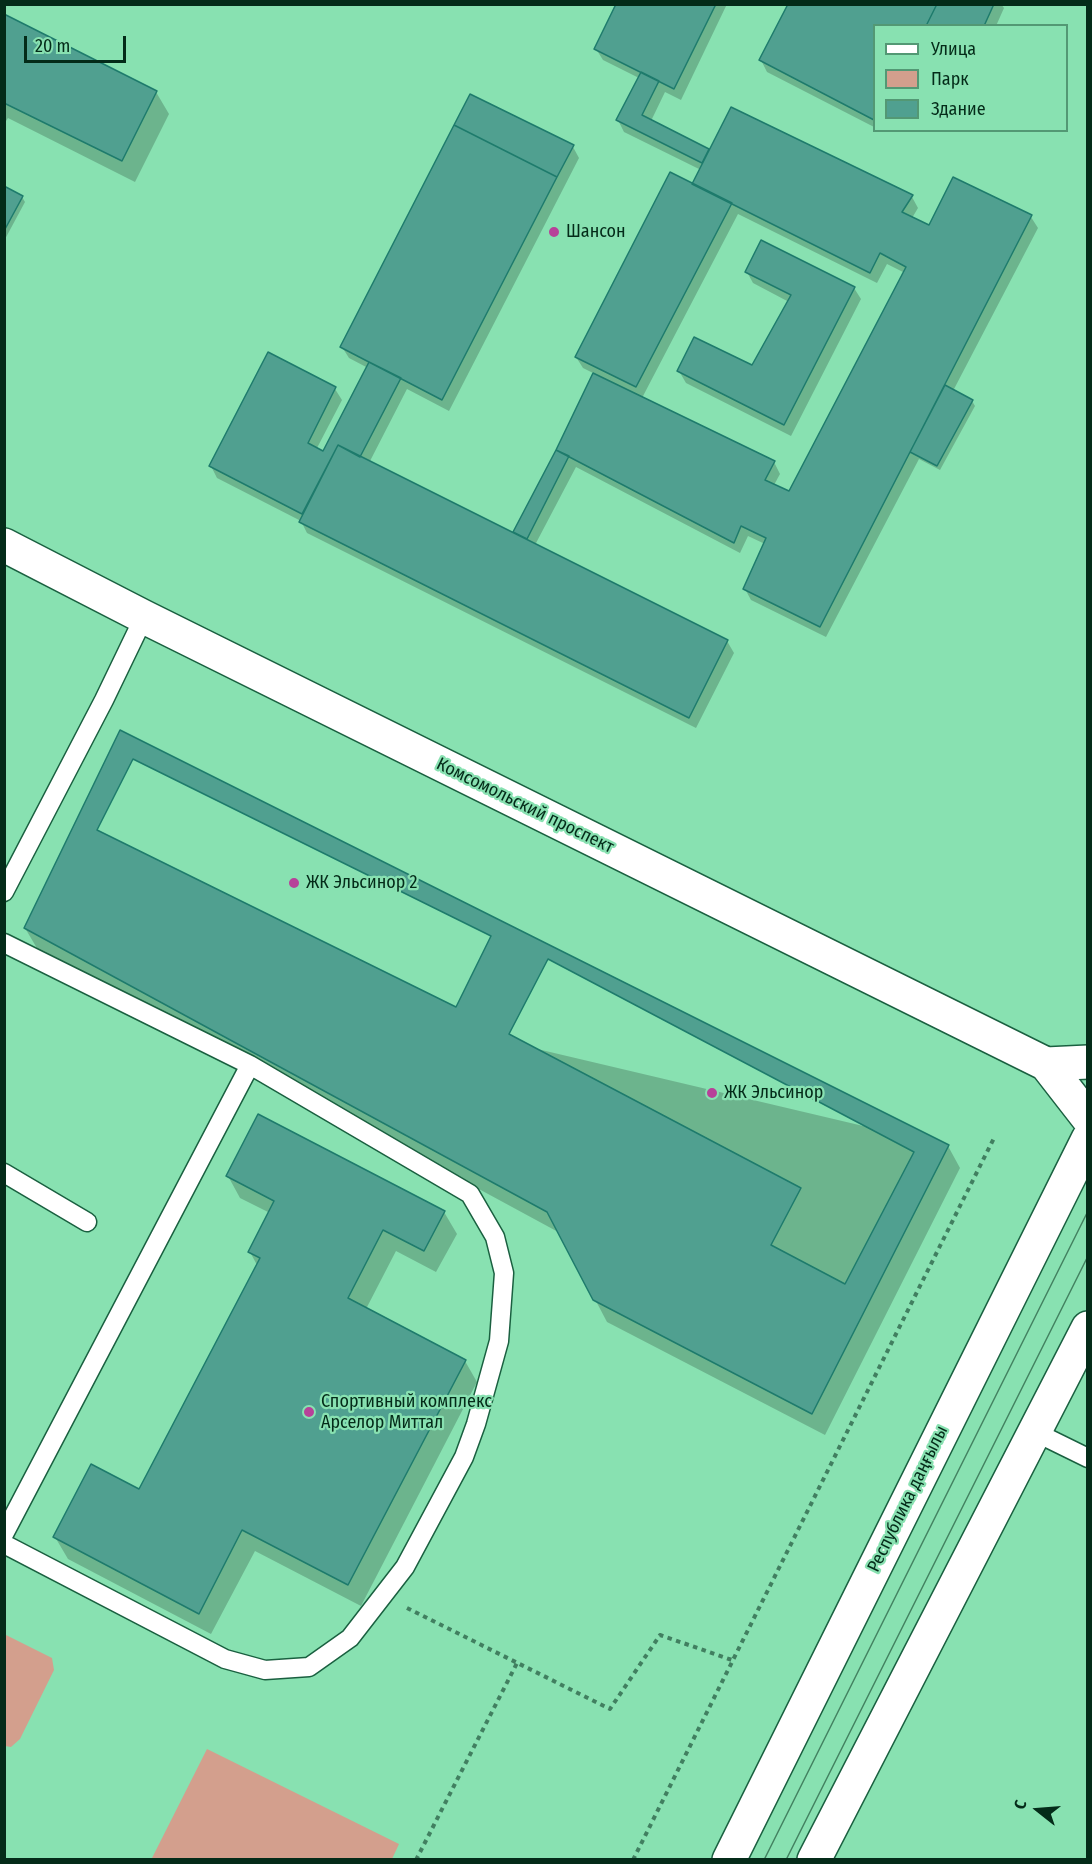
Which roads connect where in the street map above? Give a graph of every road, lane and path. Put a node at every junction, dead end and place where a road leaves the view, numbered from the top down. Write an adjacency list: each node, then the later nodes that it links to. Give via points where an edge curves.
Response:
1 (4, 545): 2 (main road, Комсомольский проспект)
2 (144, 617): 3 (lane); 6 (main road, Комсомольский проспект)
3 (4, 892)
4 (4, 943): 7 (lane)
5 (1088, 1062): 6 (main road)
6 (1046, 1064): 8 (main road)
7 (250, 1065): 16 (lane); 18 (lane, via 470,1194 495,1237 504,1273 499,1341 468,1446 405,1567)
8 (1088, 1118)
9 (994, 1138): 19 (path)
10 (1088, 1139): 23 (main road, Республика даңғылы)
11 (4, 1173): 12 (lane)
12 (87, 1222)
13 (1088, 1328): 14 (main road)
14 (1035, 1432): 15 (lane); 24 (main road)
15 (1088, 1458)
16 (4, 1534)
17 (4, 1544): 18 (lane, via 225,1659 265,1670 309,1667 350,1638)
18 (382, 1595): 20 (path)
19 (732, 1660): 20 (path, via 660,1635 610,1709); 22 (path)
20 (518, 1663): 21 (path)
21 (416, 1860)
22 (633, 1860)
23 (729, 1860)
24 (814, 1860)

